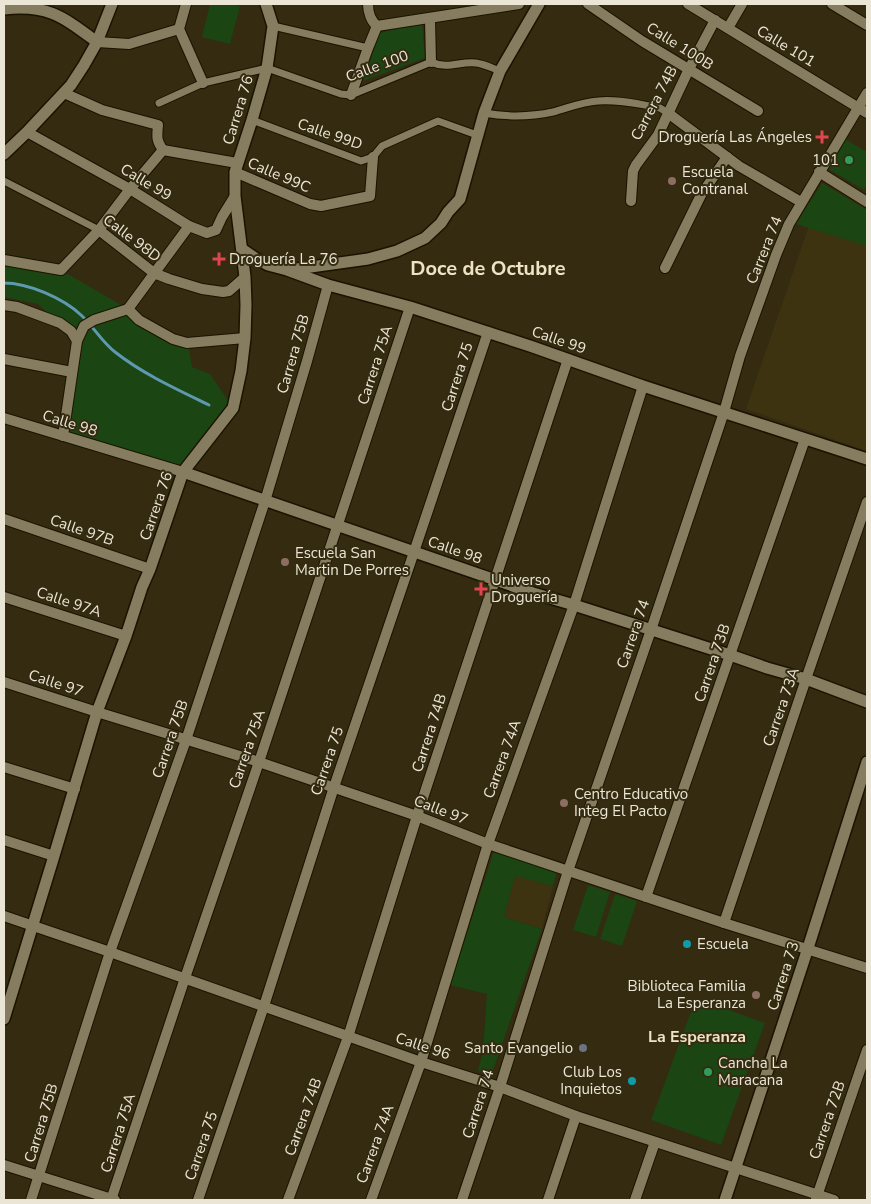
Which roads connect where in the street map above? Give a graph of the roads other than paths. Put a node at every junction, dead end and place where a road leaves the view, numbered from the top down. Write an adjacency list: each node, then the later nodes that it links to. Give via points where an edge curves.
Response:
1 (112, 4): 19 (street)
2 (186, 4): 18 (street)
3 (266, 4): 15 (street, Carrera 76)
4 (368, 4): 16 (street, via 373,23)
5 (519, 4): 12 (street)
6 (539, 4): 24 (street)
7 (588, 4): 23 (street, Calle 100B)
8 (688, 4): 13 (street, Calle 101)
9 (742, 4): 17 (street)
10 (832, 4): 14 (street)
11 (4, 9): 19 (street, via 19,7 48,11)
12 (430, 19): 16 (street); 21 (street)
13 (715, 20): 17 (street, Calle 101); 23 (street, Carrera 74B)
14 (867, 25)
15 (273, 26): 20 (street); 22 (street, Carrera 76)
16 (377, 26): 20 (street)
17 (728, 28): 30 (street, Calle 101)
18 (179, 29): 19 (street, via 129,44); 25 (street)
19 (97, 42): 27 (street)
20 (368, 48): 28 (street)
21 (431, 62): 24 (street, Calle 100, via 438,65 477,63); 28 (street, Calle 100)
22 (267, 68): 25 (street); 28 (street, Calle 100); 34 (street, Carrera 76)
23 (689, 69): 31 (street, Calle 100B); 33 (street, Carrera 74B)
24 (500, 71): 32 (street)
25 (203, 83): 29 (street)
26 (867, 92): 30 (street, Carrera 74)
27 (64, 93): 35 (street); 37 (street, via 102,110 158,126 157,139)
28 (351, 95)
29 (159, 103)
30 (863, 110): 42 (street, Carrera 74)
31 (758, 111)
32 (484, 113): 33 (street, via 523,116 552,112 584,102 612,100 660,108); 36 (street)
33 (668, 114): 40 (street); 46 (street, Carrera 74B, via 633,171)
34 (252, 120): 39 (street, Calle 99D, via 361,161); 41 (street, Carrera 76)
35 (27, 132): 38 (street); 44 (street, Calle 99)
36 (477, 135): 39 (street, Calle 99D, via 438,121 382,146); 54 (street, via 460,199 425,238 397,252 368,259)
37 (163, 150): 41 (street, Calle 99C); 44 (street)
38 (4, 154)
39 (373, 157): 41 (street, Calle 99C, via 370,196 321,206 310,204)
40 (727, 157): 47 (street); 53 (street, via 701,195)
41 (236, 168): 45 (street, Carrera 76)
42 (819, 172): 47 (street, Carrera 74); 48 (street)
43 (4, 181): 50 (street, Calle 98D)
44 (130, 189): 49 (street, Calle 99); 50 (street)
45 (235, 196): 49 (street, Calle 99, via 216,230 204,232); 51 (street, Carrera 76)
46 (631, 201)
47 (801, 202): 68 (street, Carrera 74, via 776,255)
48 (867, 202)
49 (189, 226): 55 (street)
50 (99, 230): 52 (street, via 61,270); 55 (street, Calle 98D)
51 (242, 249): 54 (street, Calle 99, via 268,265); 56 (street, Carrera 76)
52 (4, 260)
53 (665, 268)
54 (287, 270): 57 (street, Calle 99)
55 (154, 274): 56 (street, Calle 98D, via 223,292 229,291); 60 (street)
56 (245, 277): 62 (street, Carrera 76)
57 (328, 285): 59 (street, Calle 99); 74 (street, Carrera 75B)
58 (4, 305): 63 (street, via 60,323)
59 (410, 307): 61 (street, Calle 99); 77 (street, Carrera 75A)
60 (128, 309): 62 (street, via 139,320 187,343); 63 (street, via 84,326)
61 (488, 332): 65 (street, Calle 99); 78 (street, Carrera 75)
62 (245, 338): 73 (street, Carrera 76, via 233,408)
63 (77, 340): 66 (street)
64 (4, 359): 66 (street)
65 (568, 359): 67 (street, Calle 99); 80 (street, Carrera 74B)
66 (72, 372): 70 (street)
67 (643, 386): 68 (street, Calle 99); 82 (street, Carrera 74A)
68 (724, 412): 71 (street, Calle 99); 83 (street, Carrera 74)
69 (4, 418): 70 (street, Calle 98)
70 (63, 436): 73 (street, Calle 98)
71 (805, 439): 72 (street, Calle 99); 85 (street, Carrera 73B)
72 (867, 459)
73 (183, 472): 74 (street, Calle 98); 79 (street, Carrera 76)
74 (265, 501): 77 (street, Calle 98); 90 (street, Carrera 75B)
75 (867, 502): 86 (street, Carrera 73A)
76 (4, 519): 79 (street, Calle 97B)
77 (337, 526): 78 (street, Calle 98); 91 (street, Carrera 75A)
78 (414, 552): 80 (street, Calle 98); 94 (street, Carrera 75)
79 (150, 569): 84 (street, Carrera 76)
80 (495, 580): 82 (street, Calle 98); 96 (street, Carrera 74B)
81 (4, 597): 84 (street, Calle 97A)
82 (574, 605): 83 (street, Calle 98); 98 (street, Carrera 74A)
83 (651, 630): 85 (street, Calle 98); 100 (street, Carrera 74)
84 (126, 636): 89 (street, Carrera 76)
85 (730, 655): 86 (street, Calle 98); 101 (street, Carrera 73B)
86 (806, 679): 88 (street, Calle 98); 103 (street, Carrera 73A)
87 (4, 682): 89 (street, Calle 97)
88 (867, 702)
89 (97, 712): 90 (street, Calle 97); 95 (street, Carrera 76)
90 (186, 740): 91 (street, Calle 97); 106 (street, Carrera 75B)
91 (259, 762): 94 (street, Calle 97); 108 (street, Carrera 75A)
92 (867, 762): 105 (street, Carrera 73)
93 (4, 767): 95 (street)
94 (334, 787): 96 (street, Calle 97); 109 (street, Carrera 75)
95 (75, 789): 99 (street, Carrera 76)
96 (417, 816): 98 (street, Calle 97); 111 (street, Carrera 74B)
97 (4, 840): 99 (street)
98 (488, 844): 100 (street, Calle 97); 113 (street, Carrera 74A)
99 (54, 856): 104 (street, Carrera 76)
100 (568, 870): 101 (street, Calle 97); 114 (street, Carrera 74)
101 (646, 897): 103 (street, Calle 97)
102 (4, 916): 104 (street, Calle 96)
103 (724, 923): 105 (street, Calle 97)
104 (33, 925): 106 (street, Calle 96); 110 (street, Carrera 76)
105 (808, 948): 107 (street, Calle 97); 118 (street, Carrera 73)
106 (110, 952): 108 (street, Calle 96); 119 (street, Carrera 75B)
107 (867, 968)
108 (185, 978): 109 (street, Calle 96); 122 (street, Carrera 75A)
109 (264, 1006): 111 (street, Calle 96); 123 (street, Carrera 75)
110 (4, 1019)
111 (348, 1036): 113 (street, Calle 96); 124 (street, Carrera 74B)
112 (867, 1050): 120 (street, Carrera 72B)
113 (421, 1062): 114 (street, Calle 96); 125 (street, Carrera 74A)
114 (500, 1086): 115 (street, Calle 96); 126 (street, Carrera 74)
115 (576, 1116): 116 (street, Calle 96); 127 (street)
116 (655, 1142): 118 (street, Calle 96); 128 (street)
117 (4, 1165): 119 (street)
118 (736, 1168): 120 (street, Calle 96); 129 (street, Carrera 73)
119 (40, 1176): 121 (street, Carrera 75B); 122 (street)
120 (817, 1197): 130 (street, Calle 96)
121 (31, 1200)
122 (113, 1200)
123 (198, 1200)
124 (288, 1200)
125 (371, 1200)
126 (462, 1200)
127 (548, 1200)
128 (635, 1200)
129 (725, 1200)
130 (834, 1200)

